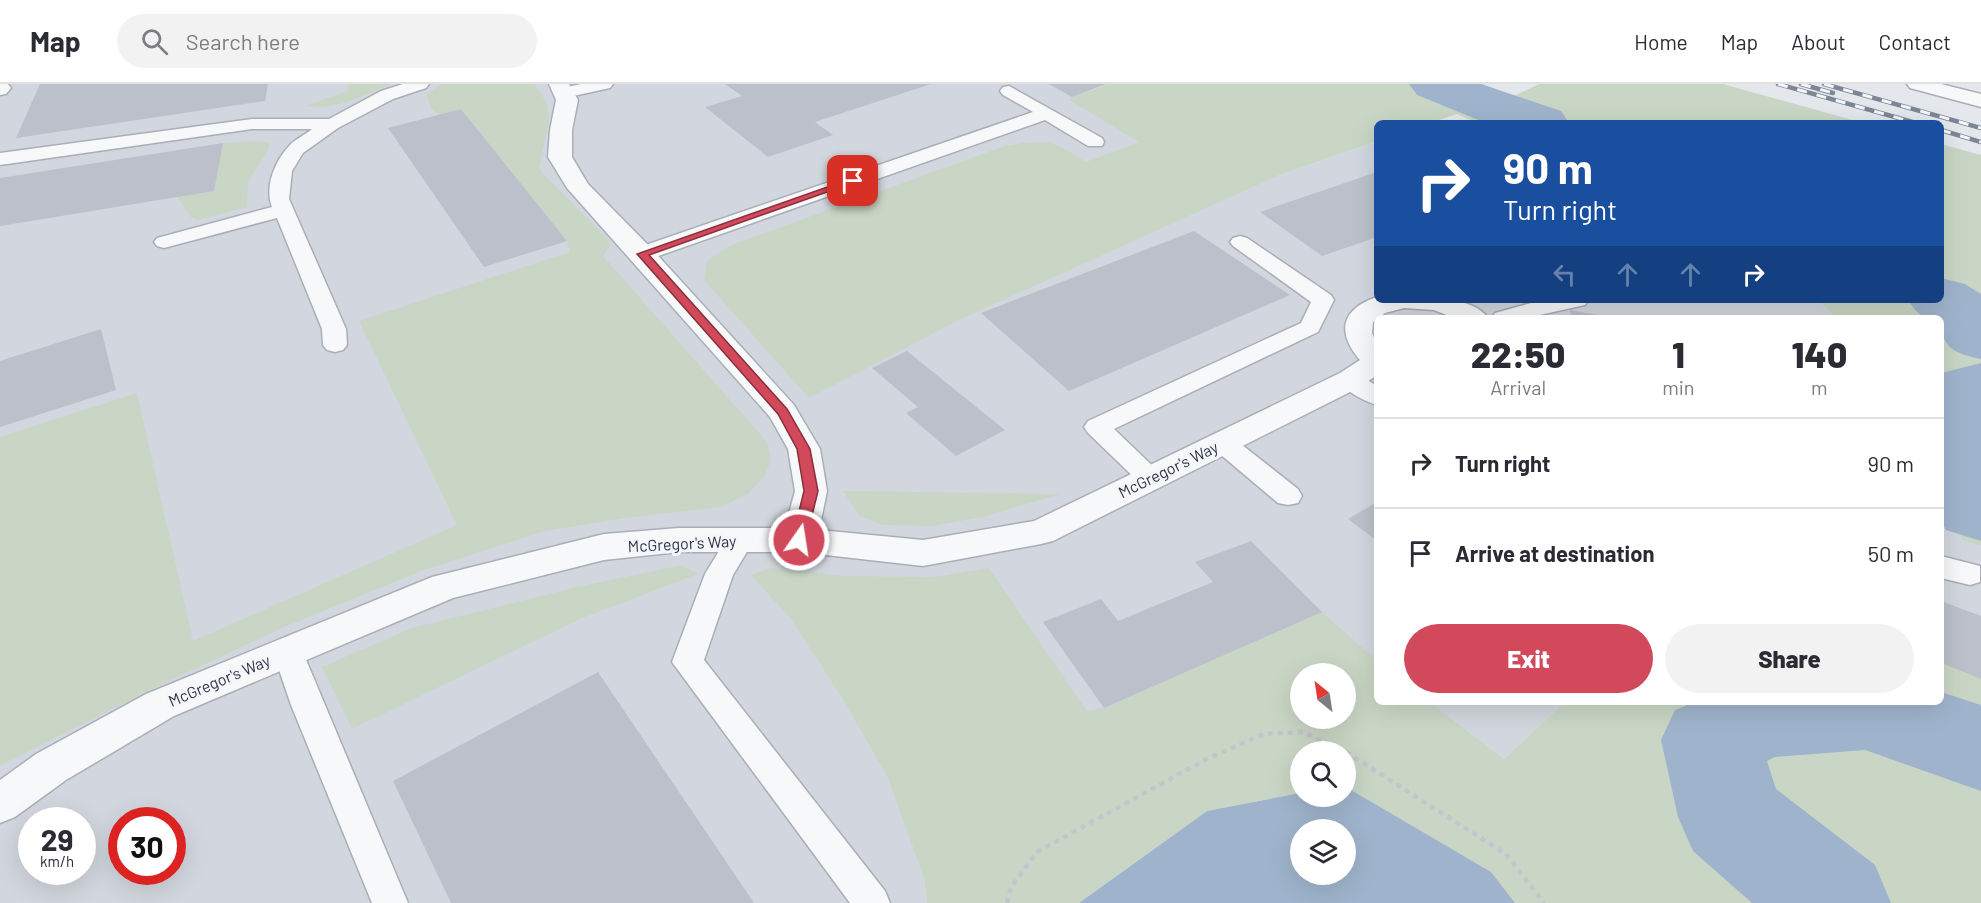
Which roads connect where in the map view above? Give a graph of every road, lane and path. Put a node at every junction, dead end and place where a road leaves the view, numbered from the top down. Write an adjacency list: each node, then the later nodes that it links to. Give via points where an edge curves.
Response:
1 (420, 84): 8 (lane, via 387,95)
2 (604, 84): 4 (lane)
3 (1917, 84): 6 (street)
4 (562, 89): 14 (street, via 567,100 561,157 579,188)
5 (1009, 91): 7 (lane)
6 (1978, 96)
7 (1047, 113): 9 (lane); 14 (lane)
8 (332, 124): 10 (lane, via 252,124); 11 (lane, via 296,148 282,171 279,199)
9 (1095, 142)
10 (0, 159)
11 (284, 210): 12 (lane); 20 (lane, via 334,329)
12 (164, 242)
13 (1240, 242): 23 (lane, via 1323,300 1310,327 1097,427)
14 (642, 254): 26 (street, via 783,412 804,449 811,491)
15 (1386, 303): 21 (street, McGregor's Way, via 1366,312 1358,322 1357,335)
16 (1436, 303): 18 (street, McGregor's Way)
17 (1561, 303): 19 (lane)
18 (1467, 315)
19 (1513, 315)
20 (335, 345)
21 (1370, 375): 22 (street, McGregor's Way)
22 (1223, 443): 23 (street, McGregor's Way); 24 (lane)
23 (1150, 478): 26 (street, McGregor's Way, via 1041,532 923,553)
24 (1287, 496)
25 (740, 540): 26 (street, McGregor's Way); 29 (street, McGregor's Way, via 679,540 604,547 526,566 445,587); 34 (lane, via 719,574 688,662)
26 (799, 540)
27 (1944, 568): 28 (lane)
28 (1970, 574)
29 (288, 651): 32 (street, McGregor's Way, via 160,705 51,767); 33 (lane)
30 (1322, 741): 35 (path, via 1303,732 1263,734 1203,761 1037,852 1011,887)
31 (1356, 759): 36 (path, via 1506,854)
32 (0, 804)
33 (390, 903)
34 (872, 903)
35 (1007, 903)
36 (1544, 903)

